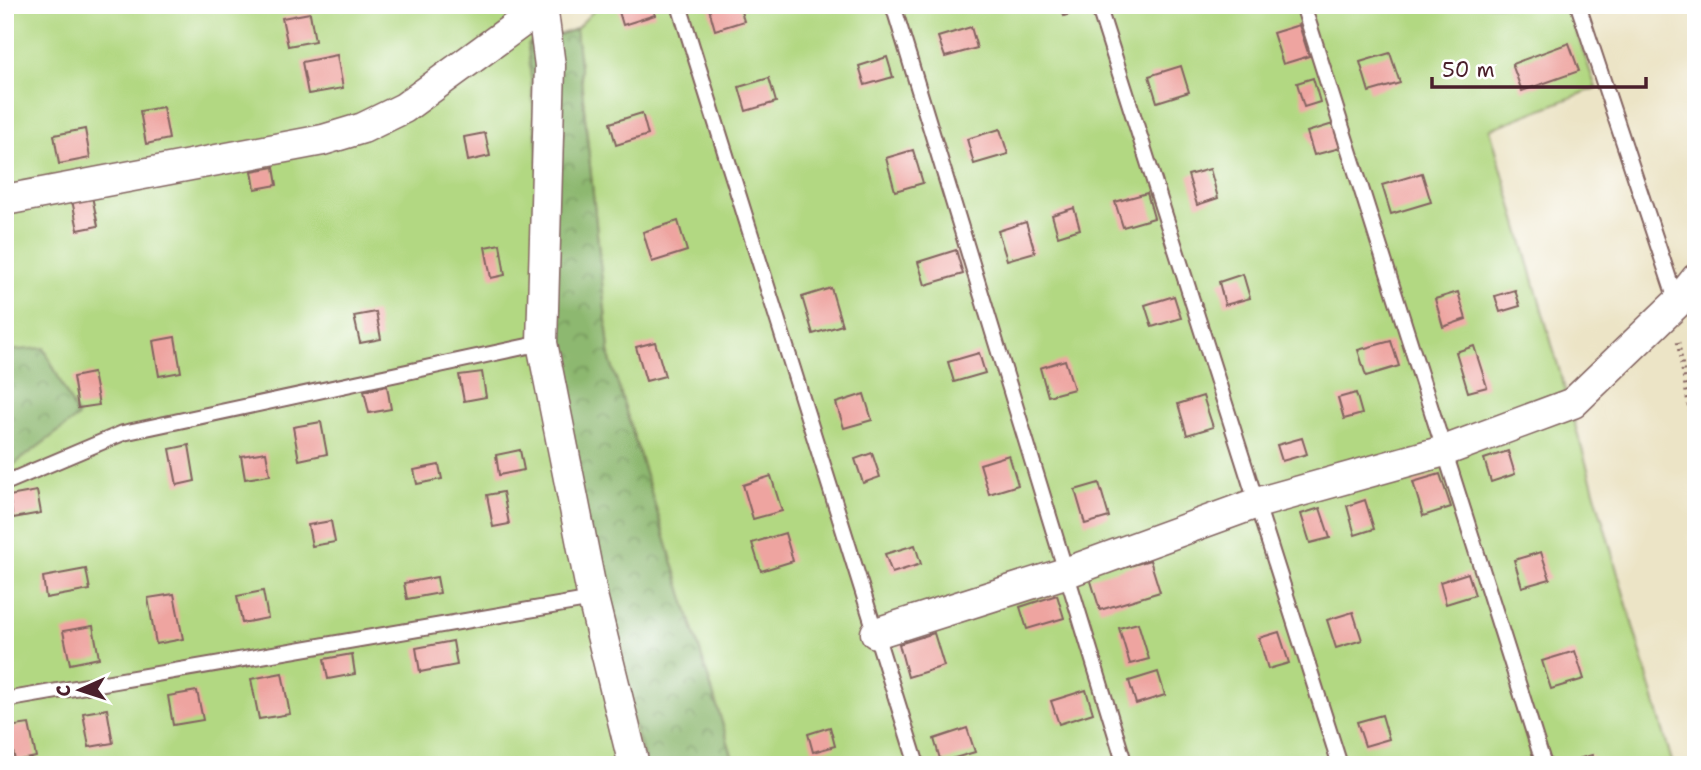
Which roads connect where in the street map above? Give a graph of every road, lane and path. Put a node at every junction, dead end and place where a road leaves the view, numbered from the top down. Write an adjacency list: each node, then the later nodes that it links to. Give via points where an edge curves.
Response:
1 (679, 5): 17 (lane)
2 (893, 5): 15 (lane)
3 (1098, 5): 14 (lane)
4 (1303, 5): 12 (lane)
5 (1578, 5): 9 (lane)
6 (541, 7): 7 (street, via 404,108 363,128 323,140); 10 (street, via 551,66)
7 (5, 200)
8 (1696, 279): 9 (street)
9 (1667, 312): 11 (path, via 1680,344); 12 (street, via 1573,403)
10 (542, 343): 13 (lane, via 123,433); 16 (street)
11 (1696, 423)
12 (1444, 451): 14 (street); 23 (lane)
13 (5, 483)
14 (1257, 503): 15 (street); 22 (lane)
15 (1065, 573): 17 (street); 21 (lane)
16 (593, 599): 18 (lane); 19 (street)
17 (876, 633): 20 (lane)
18 (5, 699)
19 (634, 765)
20 (917, 765)
21 (1125, 765)
22 (1340, 765)
23 (1544, 765)

